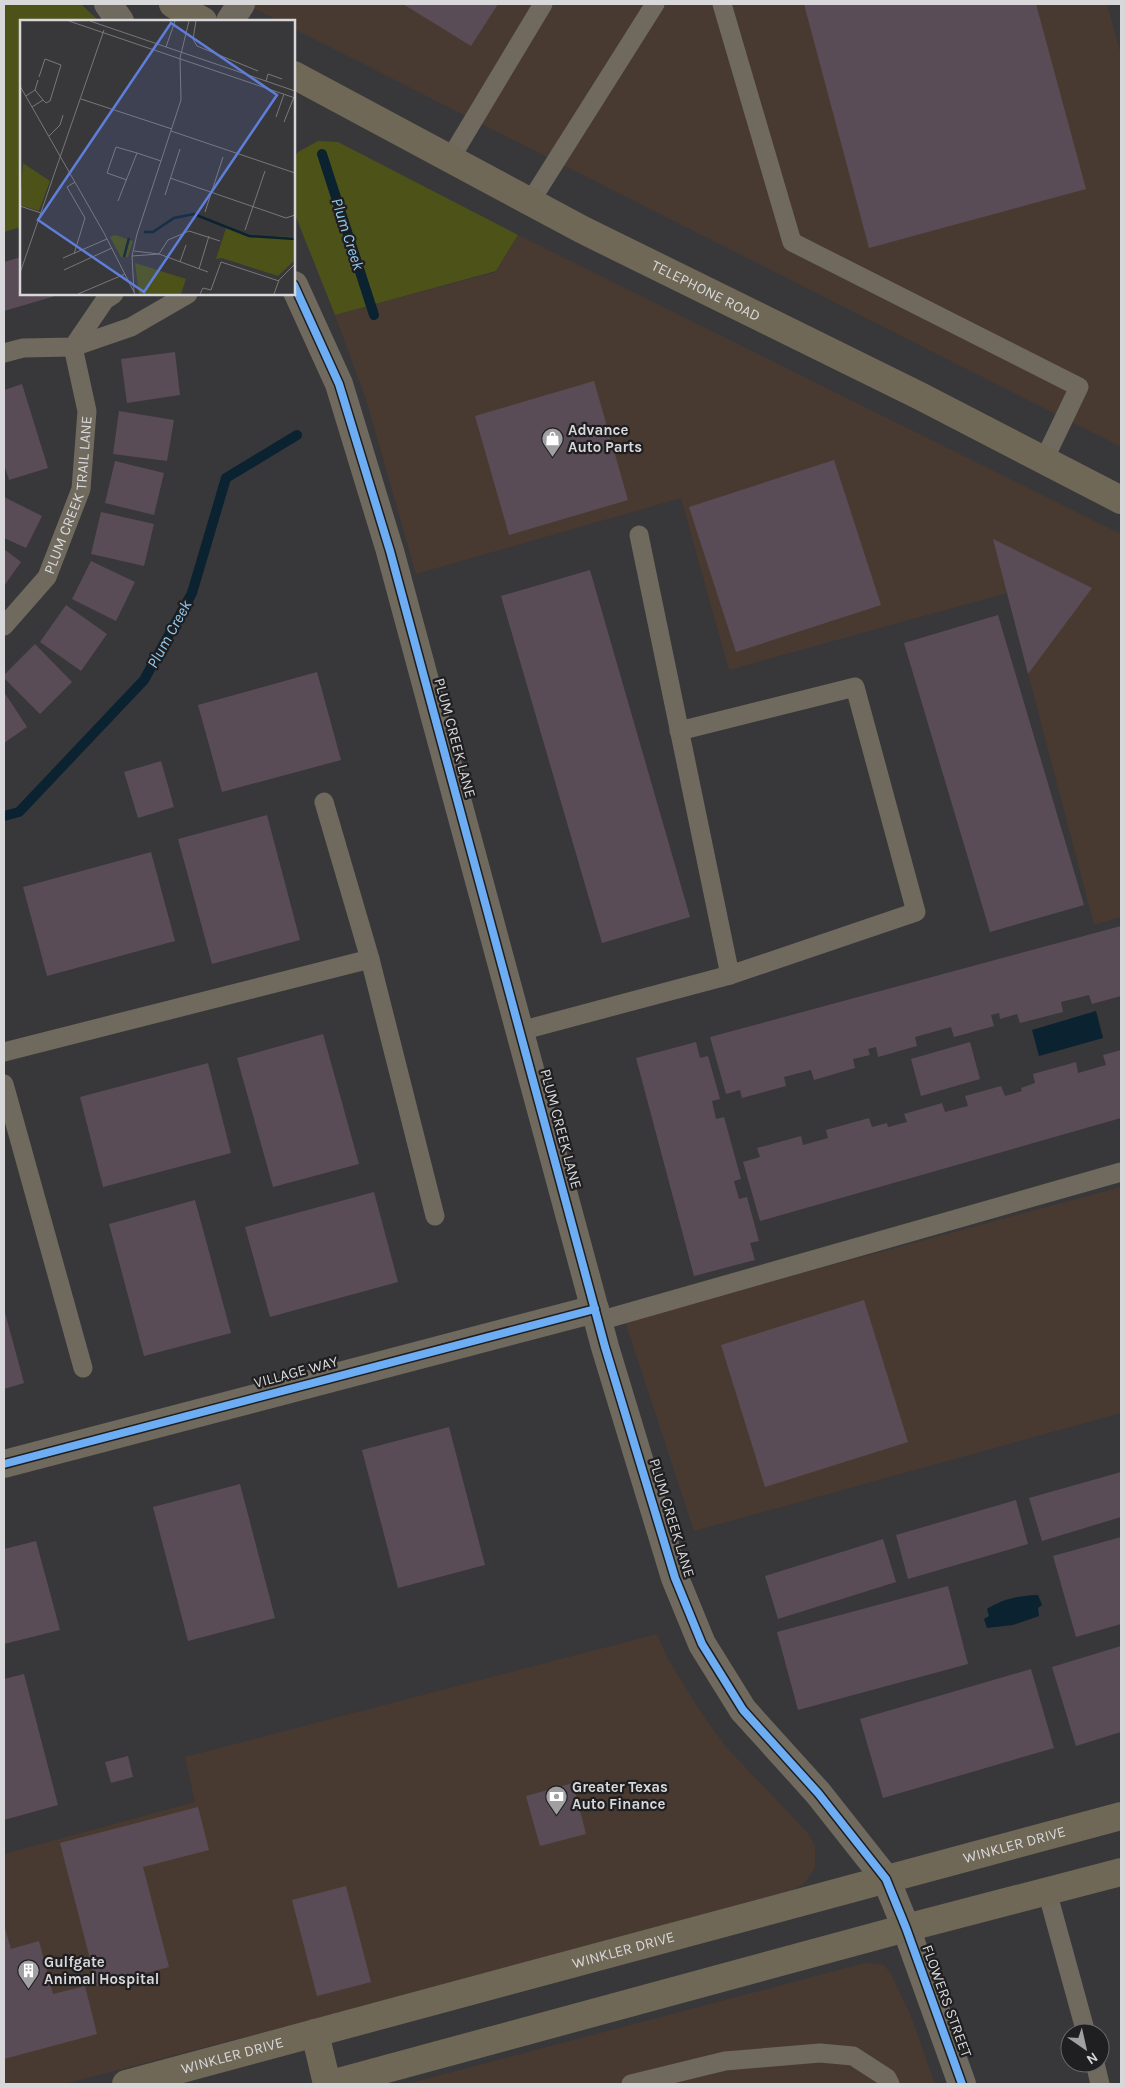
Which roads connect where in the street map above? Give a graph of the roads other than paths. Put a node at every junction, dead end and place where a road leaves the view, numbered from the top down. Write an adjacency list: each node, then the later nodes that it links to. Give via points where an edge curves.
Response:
1 (108, 4): 7 (street)
2 (172, 4): 8 (main road)
3 (241, 4): 9 (street)
4 (543, 4): 11 (lane)
5 (655, 4): 12 (lane)
6 (722, 4): 18 (lane, via 792,242 1079,387)
7 (119, 20)
8 (201, 20)
9 (231, 20)
10 (295, 75): 11 (main road, TELEPHONE ROAD)
11 (450, 159): 12 (main road, TELEPHONE ROAD)
12 (530, 202): 18 (main road, TELEPHONE ROAD)
13 (295, 287): 26 (street, PLUM CREEK LANE, via 339,384 379,514)
14 (112, 295): 16 (lane, via 105,300)
15 (186, 295): 16 (lane, via 131,327)
16 (73, 347): 17 (lane, via 23,348); 21 (lane, PLUM CREEK TRAIL LANE, via 88,411 81,489 47,577)
17 (4, 353)
18 (1044, 460): 19 (main road, TELEPHONE ROAD)
19 (1121, 500)
20 (639, 535): 22 (lane)
21 (4, 626)
22 (679, 731): 25 (lane); 25 (lane, via 855,687 916,912)
23 (324, 802): 24 (lane)
24 (370, 958): 27 (lane); 30 (lane)
25 (730, 975): 26 (lane)
26 (520, 1031): 31 (street, PLUM CREEK LANE)
27 (4, 1052)
28 (4, 1084): 32 (lane)
29 (1121, 1172): 31 (lane)
30 (435, 1216)
31 (597, 1315): 33 (street, VILLAGE WAY); 36 (street, PLUM CREEK LANE, via 675,1578 702,1644 743,1710 818,1793)
32 (83, 1368)
33 (4, 1464)
34 (1121, 1816): 36 (main road, WINKLER DRIVE)
35 (1121, 1872): 37 (main road)
36 (886, 1879): 38 (street, PLUM CREEK LANE); 40 (main road, WINKLER DRIVE)
37 (1047, 1891): 38 (main road); 39 (lane)
38 (906, 1928): 42 (main road); 45 (street, FLOWERS STREET)
39 (1083, 2023)
40 (316, 2033): 41 (main road, WINKLER DRIVE); 42 (main road)
41 (126, 2084)
42 (329, 2084)
43 (632, 2084): 44 (lane, via 725,2061 820,2053 853,2056 887,2078)
44 (890, 2084)
45 (962, 2084)

